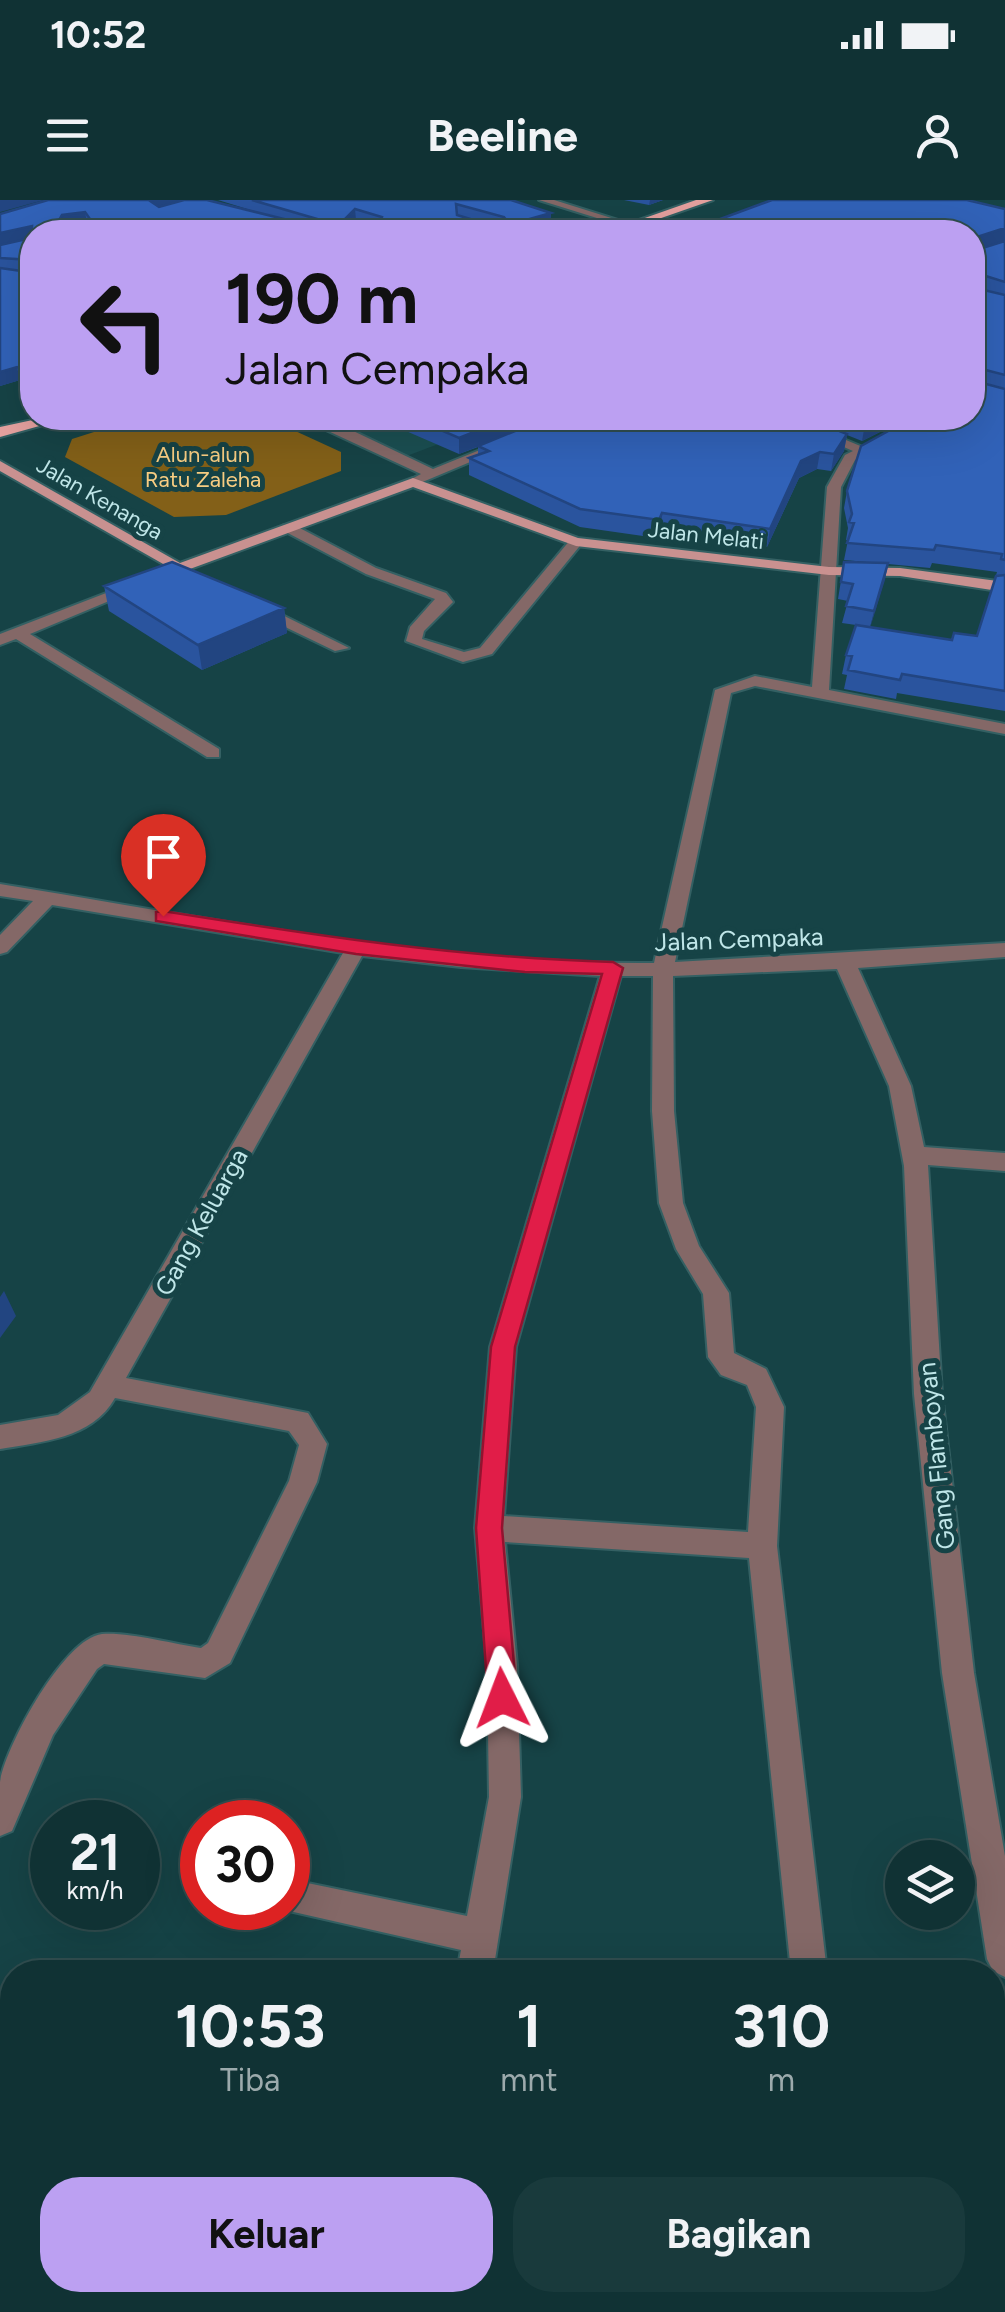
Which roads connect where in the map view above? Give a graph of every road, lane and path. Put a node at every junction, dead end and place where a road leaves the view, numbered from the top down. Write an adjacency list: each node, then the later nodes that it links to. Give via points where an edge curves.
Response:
1 (544, 200): 3 (street)
2 (711, 203): 4 (highway)
3 (608, 220)
4 (666, 220)
5 (337, 430): 11 (street)
6 (539, 430): 11 (street)
7 (813, 430): 9 (street)
8 (878, 442): 9 (street)
9 (863, 450): 16 (street, via 840,471 834,487)
10 (0, 465): 15 (main road, Jalan Kenanga)
11 (431, 474): 12 (street)
12 (413, 482): 13 (main road); 14 (main road, Jalan Melati)
13 (289, 528): 14 (street, via 372,572 441,596 445,602 416,630 414,641 462,657 486,652); 15 (main road)
14 (576, 542): 16 (main road, Jalan Melati)
15 (179, 569): 17 (street); 20 (street)
16 (828, 571): 18 (main road, Jalan Melati, via 900,572); 22 (street)
17 (206, 583)
18 (1005, 586)
19 (234, 597): 21 (street)
20 (9, 637): 24 (street)
21 (341, 648)
22 (820, 694): 23 (street); 32 (street, via 755,681 723,690)
23 (1005, 729)
24 (212, 752)
25 (0, 890): 26 (street, Jalan Cempaka)
26 (47, 898): 27 (street); 28 (street, Jalan Cempaka)
27 (0, 946)
28 (356, 948): 31 (street, Jalan Cempaka); 35 (street, Gang Keluarga)
29 (1005, 950): 30 (street, Jalan Cempaka)
30 (846, 963): 32 (street, Jalan Cempaka); 33 (street, Gang Flamboyan, via 900,1086)
31 (613, 968): 32 (street, Jalan Cempaka); 37 (street, via 503,1347)
32 (663, 969): 38 (street, via 671,1202 688,1250 716,1293 721,1357 757,1378 767,1393)
33 (914, 1154): 34 (street); 42 (street, Gang Flamboyan, via 928,1394 958,1673)
34 (1005, 1162)
35 (109, 1386): 36 (street, Gang Keluarga, via 64,1426); 39 (street, via 298,1421 314,1444 303,1482 219,1653 205,1664 91,1652 67,1678)
36 (0, 1438)
37 (489, 1528): 38 (street); 41 (street, via 505,1797)
38 (762, 1546): 44 (street)
39 (0, 1819)
40 (310, 1901): 41 (street)
41 (482, 1937): 43 (street)
42 (1005, 1959)
43 (477, 1960)
44 (807, 1960)

